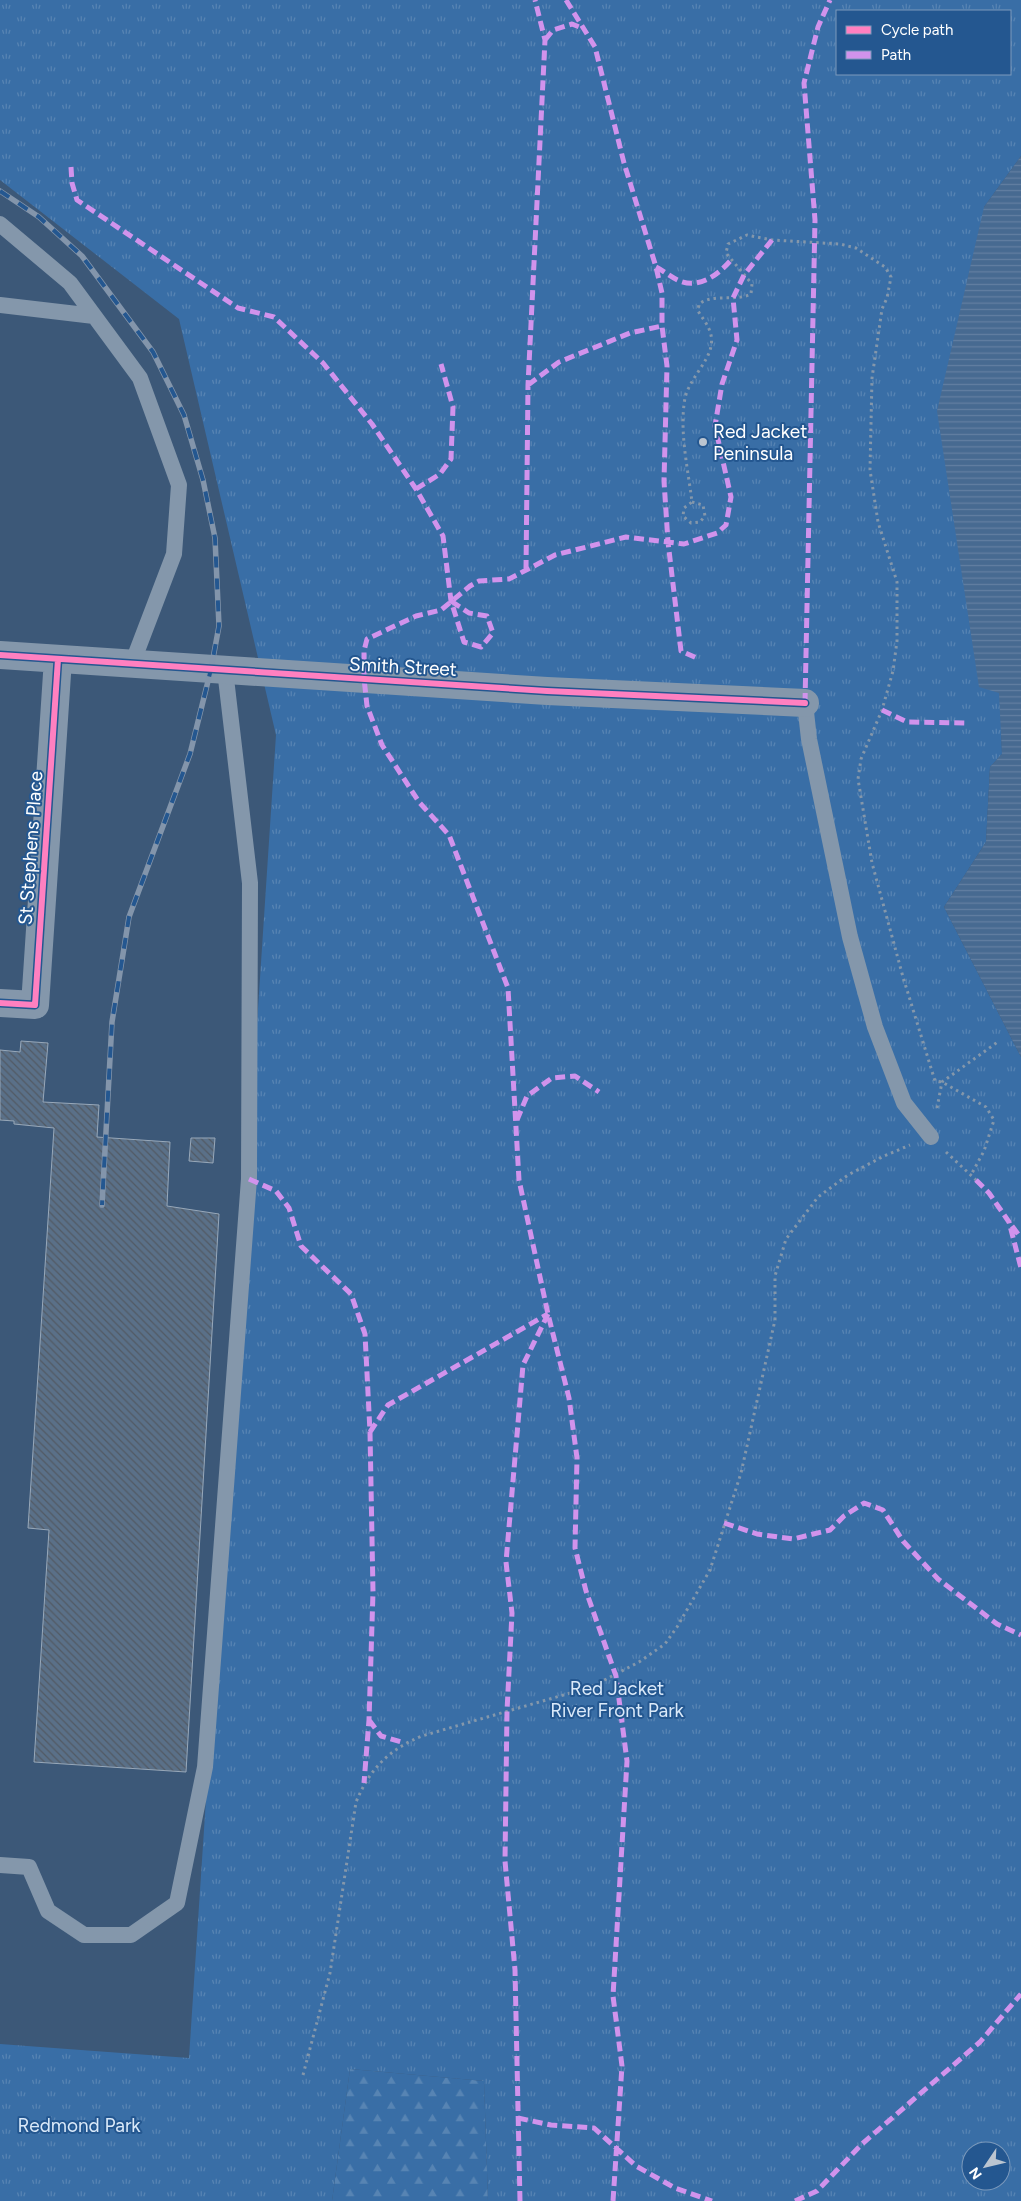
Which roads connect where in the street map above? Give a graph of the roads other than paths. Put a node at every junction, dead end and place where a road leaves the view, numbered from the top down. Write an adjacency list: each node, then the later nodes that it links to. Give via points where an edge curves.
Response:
1 (0, 224): 3 (lane, via 70,283)
2 (0, 306): 3 (lane)
3 (94, 316): 6 (lane, via 140,378 179,484 174,554)
4 (0, 655): 5 (street, Smith Street)
5 (58, 659): 6 (street, Smith Street); 9 (street, St Stephens Place, via 34,1005)
6 (132, 664): 7 (street, Smith Street)
7 (225, 670): 8 (street, Smith Street, via 548,691); 11 (lane, via 250,883 250,1179 204,1767 177,1903 131,1935 84,1935 48,1911 29,1867)
8 (805, 703): 10 (lane, via 809,740 850,936 875,1027 904,1103)
9 (0, 1003)
10 (931, 1137)
11 (0, 1865)

